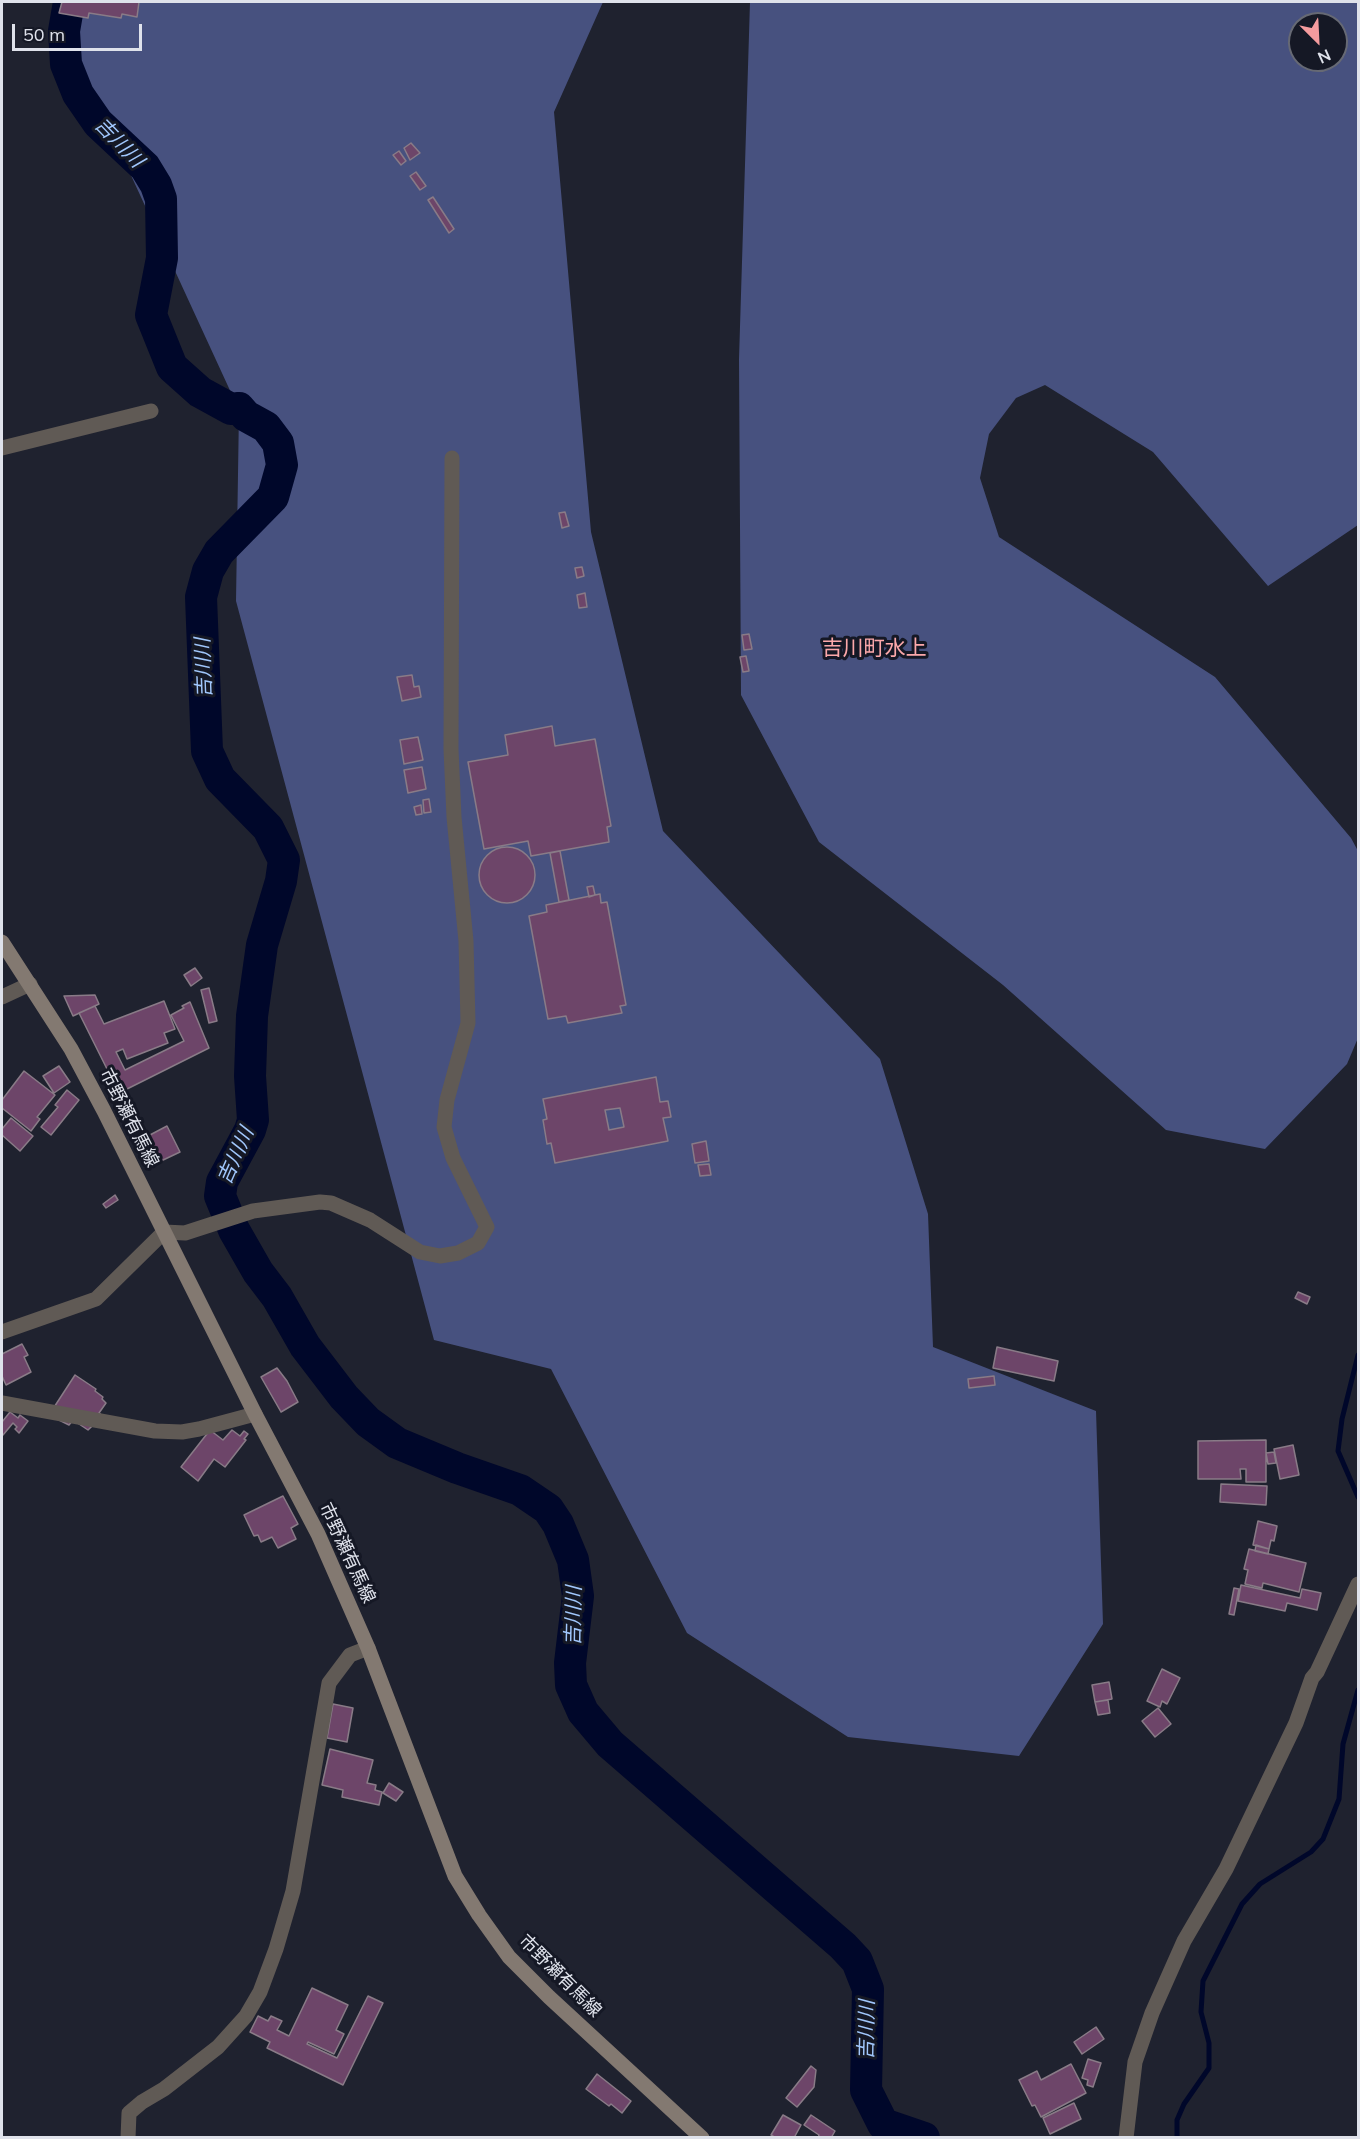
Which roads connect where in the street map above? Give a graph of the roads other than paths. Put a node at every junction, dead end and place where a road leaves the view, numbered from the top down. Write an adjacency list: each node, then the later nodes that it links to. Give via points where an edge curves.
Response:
1 (151, 411): 2 (street)
2 (2, 448)
3 (452, 458): 7 (street, via 451,749 466,941 468,1023 444,1126 453,1158 487,1227 478,1243 440,1256 420,1252 370,1221 320,1202 253,1211 184,1233)
4 (2, 942): 5 (main road, 市野瀬有馬線)
5 (30, 984): 6 (street); 7 (main road, 市野瀬有馬線, via 71,1049)
6 (2, 997)
7 (164, 1232): 8 (street, via 96,1299); 10 (main road, 市野瀬有馬線)
8 (2, 1332)
9 (2, 1403): 10 (street, via 155,1431 182,1432)
10 (255, 1414): 12 (main road, 市野瀬有馬線, via 318,1534)
11 (1359, 1584): 15 (street, via 1226,1869 1184,1941 1152,2013 1136,2062)
12 (368, 1648): 13 (street, via 350,1655 329,1683 293,1891 260,1992 246,2016 218,2047 129,2113); 14 (main road, 市野瀬有馬線, via 455,1876 479,1915 509,1957)
13 (128, 2138)
14 (702, 2138)
15 (1126, 2138)

